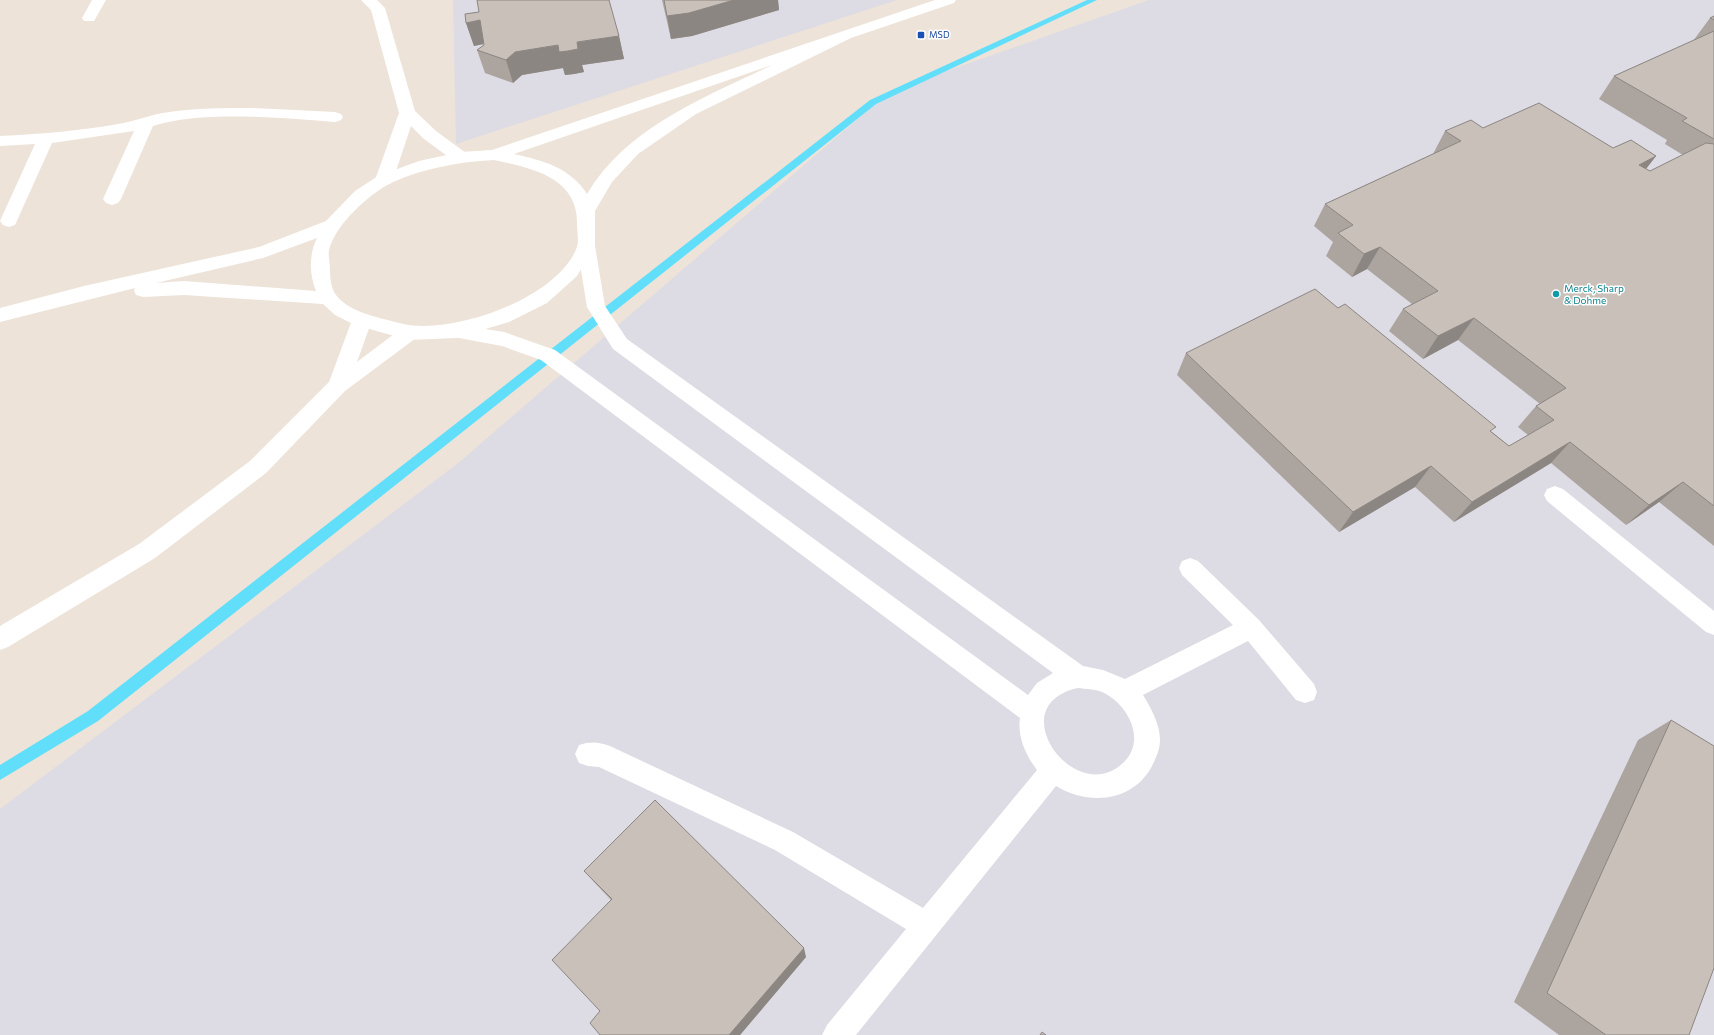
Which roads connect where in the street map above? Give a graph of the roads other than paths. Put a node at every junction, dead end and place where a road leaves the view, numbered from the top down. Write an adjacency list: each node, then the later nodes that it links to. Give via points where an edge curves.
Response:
1 (99, 0): 4 (main road)
2 (949, 0): 5 (main road)
3 (376, 3): 6 (main road)
4 (89, 18)
5 (845, 36): 11 (main road); 15 (main road, via 690,111 632,150 605,179)
6 (407, 112): 12 (main road, via 430,135); 13 (main road)
7 (335, 117): 8 (main road, via 269,112 214,113 166,118)
8 (146, 123): 9 (main road); 14 (main road)
9 (46, 137): 10 (main road); 16 (main road)
10 (0, 141)
11 (494, 154): 12 (main road); 15 (main road, via 531,163 556,173 575,190)
12 (460, 156): 13 (main road, via 419,166)
13 (384, 180): 17 (main road, via 361,195)
14 (112, 199)
15 (586, 211): 18 (main road)
16 (9, 221)
17 (332, 225): 19 (main road, via 263,252); 20 (main road, via 320,250 321,281)
18 (586, 246): 23 (main road, via 571,272 540,298 502,317); 31 (main road, via 596,307 620,344)
19 (84, 293): 20 (main road, via 184,288); 21 (main road)
20 (328, 298): 22 (main road, via 342,310)
21 (0, 315)
22 (362, 320): 24 (main road); 25 (main road)
23 (455, 331): 24 (main road); 34 (main road, via 504,339 548,355)
24 (409, 332): 25 (main road)
25 (338, 386): 30 (main road, via 258,467 147,551)
26 (1555, 495): 28 (main road)
27 (1190, 568): 29 (main road)
28 (1714, 625)
29 (1251, 627): 32 (main road); 33 (main road)
30 (0, 639)
31 (1078, 677): 32 (main road, via 1110,683); 34 (main road, via 1062,680 1049,688 1038,699)
32 (1124, 692): 36 (main road, via 1137,705 1145,721 1148,739 1145,755 1137,770 1123,780 1107,786 1088,786)
33 (1305, 692)
34 (1032, 713): 36 (main road, via 1034,743 1042,758)
35 (588, 754): 37 (main road, via 601,755 784,841)
36 (1053, 770): 37 (main road)
37 (926, 925): 38 (main road)
38 (837, 1035)

